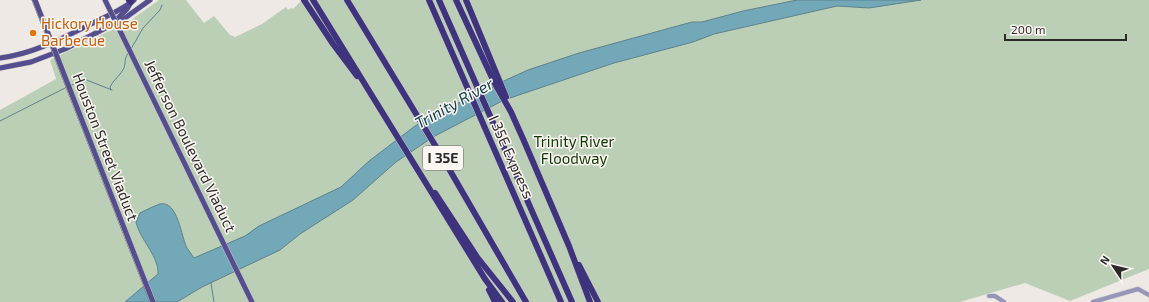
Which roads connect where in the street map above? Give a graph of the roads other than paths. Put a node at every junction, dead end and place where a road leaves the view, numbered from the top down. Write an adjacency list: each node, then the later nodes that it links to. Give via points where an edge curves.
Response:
1 (35, 0): 28 (main road, Houston Street Viaduct, bridge)
2 (105, 0): 29 (main road, Jefferson Boulevard Viaduct, bridge)
3 (150, 0): 13 (main road, via 125,18)
4 (304, 0): 20 (highway)
5 (313, 0): 20 (highway)
6 (429, 0): 34 (highway, I 35E Express)
7 (439, 0): 35 (highway)
8 (456, 0): 15 (highway)
9 (460, 0): 15 (highway)
10 (466, 0): 21 (highway)
11 (131, 1): 13 (main road, via 122,15); 14 (main road)
12 (348, 1): 33 (highway, I 35E)
13 (106, 26): 16 (main road)
14 (60, 40): 16 (main road); 17 (main road, via 23,54)
15 (476, 42): 21 (highway)
16 (65, 49): 19 (main road)
17 (2, 58): 19 (main road)
18 (0, 68): 19 (main road)
19 (8, 68)
20 (366, 88): 22 (highway)
21 (511, 112): 23 (highway)
22 (421, 176): 25 (highway); 32 (highway, via 442,202 476,257)
23 (569, 246): 24 (highway); 36 (highway)
24 (584, 273): 37 (highway); 38 (highway)
25 (484, 279): 30 (highway); 31 (highway)
26 (1149, 295): 40 (street, via 1138,289)
27 (989, 296): 39 (street, via 995,296)
28 (153, 302)
29 (252, 302)
30 (495, 302)
31 (502, 302)
32 (513, 302)
33 (526, 302)
34 (561, 302)
35 (572, 302)
36 (590, 302)
37 (594, 302)
38 (598, 302)
39 (1004, 302)
40 (1093, 302)

